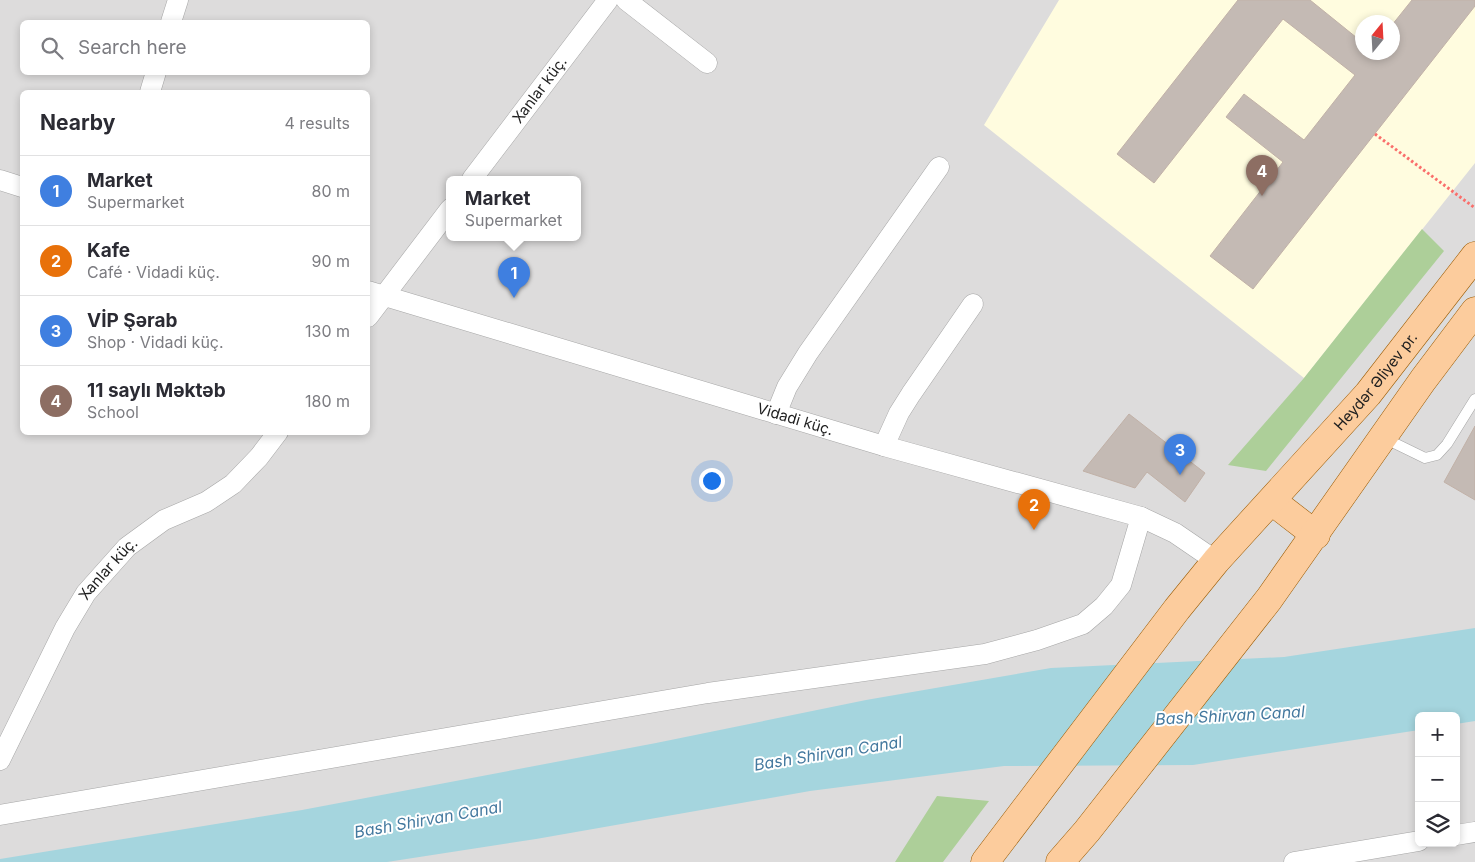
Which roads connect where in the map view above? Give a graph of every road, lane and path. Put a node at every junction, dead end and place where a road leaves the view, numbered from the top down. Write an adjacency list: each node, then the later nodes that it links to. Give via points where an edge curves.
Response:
1 (178, 0): 4 (street)
2 (608, 0): 10 (street, Xanlar küç.)
3 (626, 0): 5 (street)
4 (172, 20)
5 (707, 63)
6 (155, 75): 7 (street)
7 (151, 90)
8 (1375, 134): 13 (path)
9 (939, 167): 21 (street, via 808,353 787,387)
10 (474, 176)
11 (0, 180): 12 (street)
12 (20, 186)
13 (1475, 208)
14 (446, 213): 16 (street)
15 (1475, 256): 25 (main road, Heydər Əliyev pr., via 1368,394)
16 (376, 294): 18 (street); 21 (street, Vidadi küç.)
17 (973, 304): 24 (street, via 911,394)
18 (370, 311)
19 (1475, 311): 23 (main road)
20 (1475, 399): 23 (lane, via 1437,455 1425,458)
21 (776, 414): 24 (street, Vidadi küç.)
22 (276, 435): 29 (street, Xanlar küç., via 234,484 206,502 164,520 127,547 86,593 65,628)
23 (1383, 438): 27 (main road)
24 (884, 446): 26 (street, Vidadi küç.)
25 (1272, 501): 27 (main road); 28 (main road, Heydər Əliyev pr.)
26 (1141, 517): 28 (street, Vidadi küç., via 1175,533); 30 (street, via 1121,585 1104,606 1083,624 985,654 708,693)
27 (1316, 535): 35 (main road)
28 (1216, 561): 34 (main road, Heydər Əliyev pr.)
29 (0, 760)
30 (0, 815)
31 (1475, 832): 32 (street)
32 (1460, 834)
33 (1415, 842): 36 (street)
34 (985, 862)
35 (1060, 862)
36 (1294, 862)

